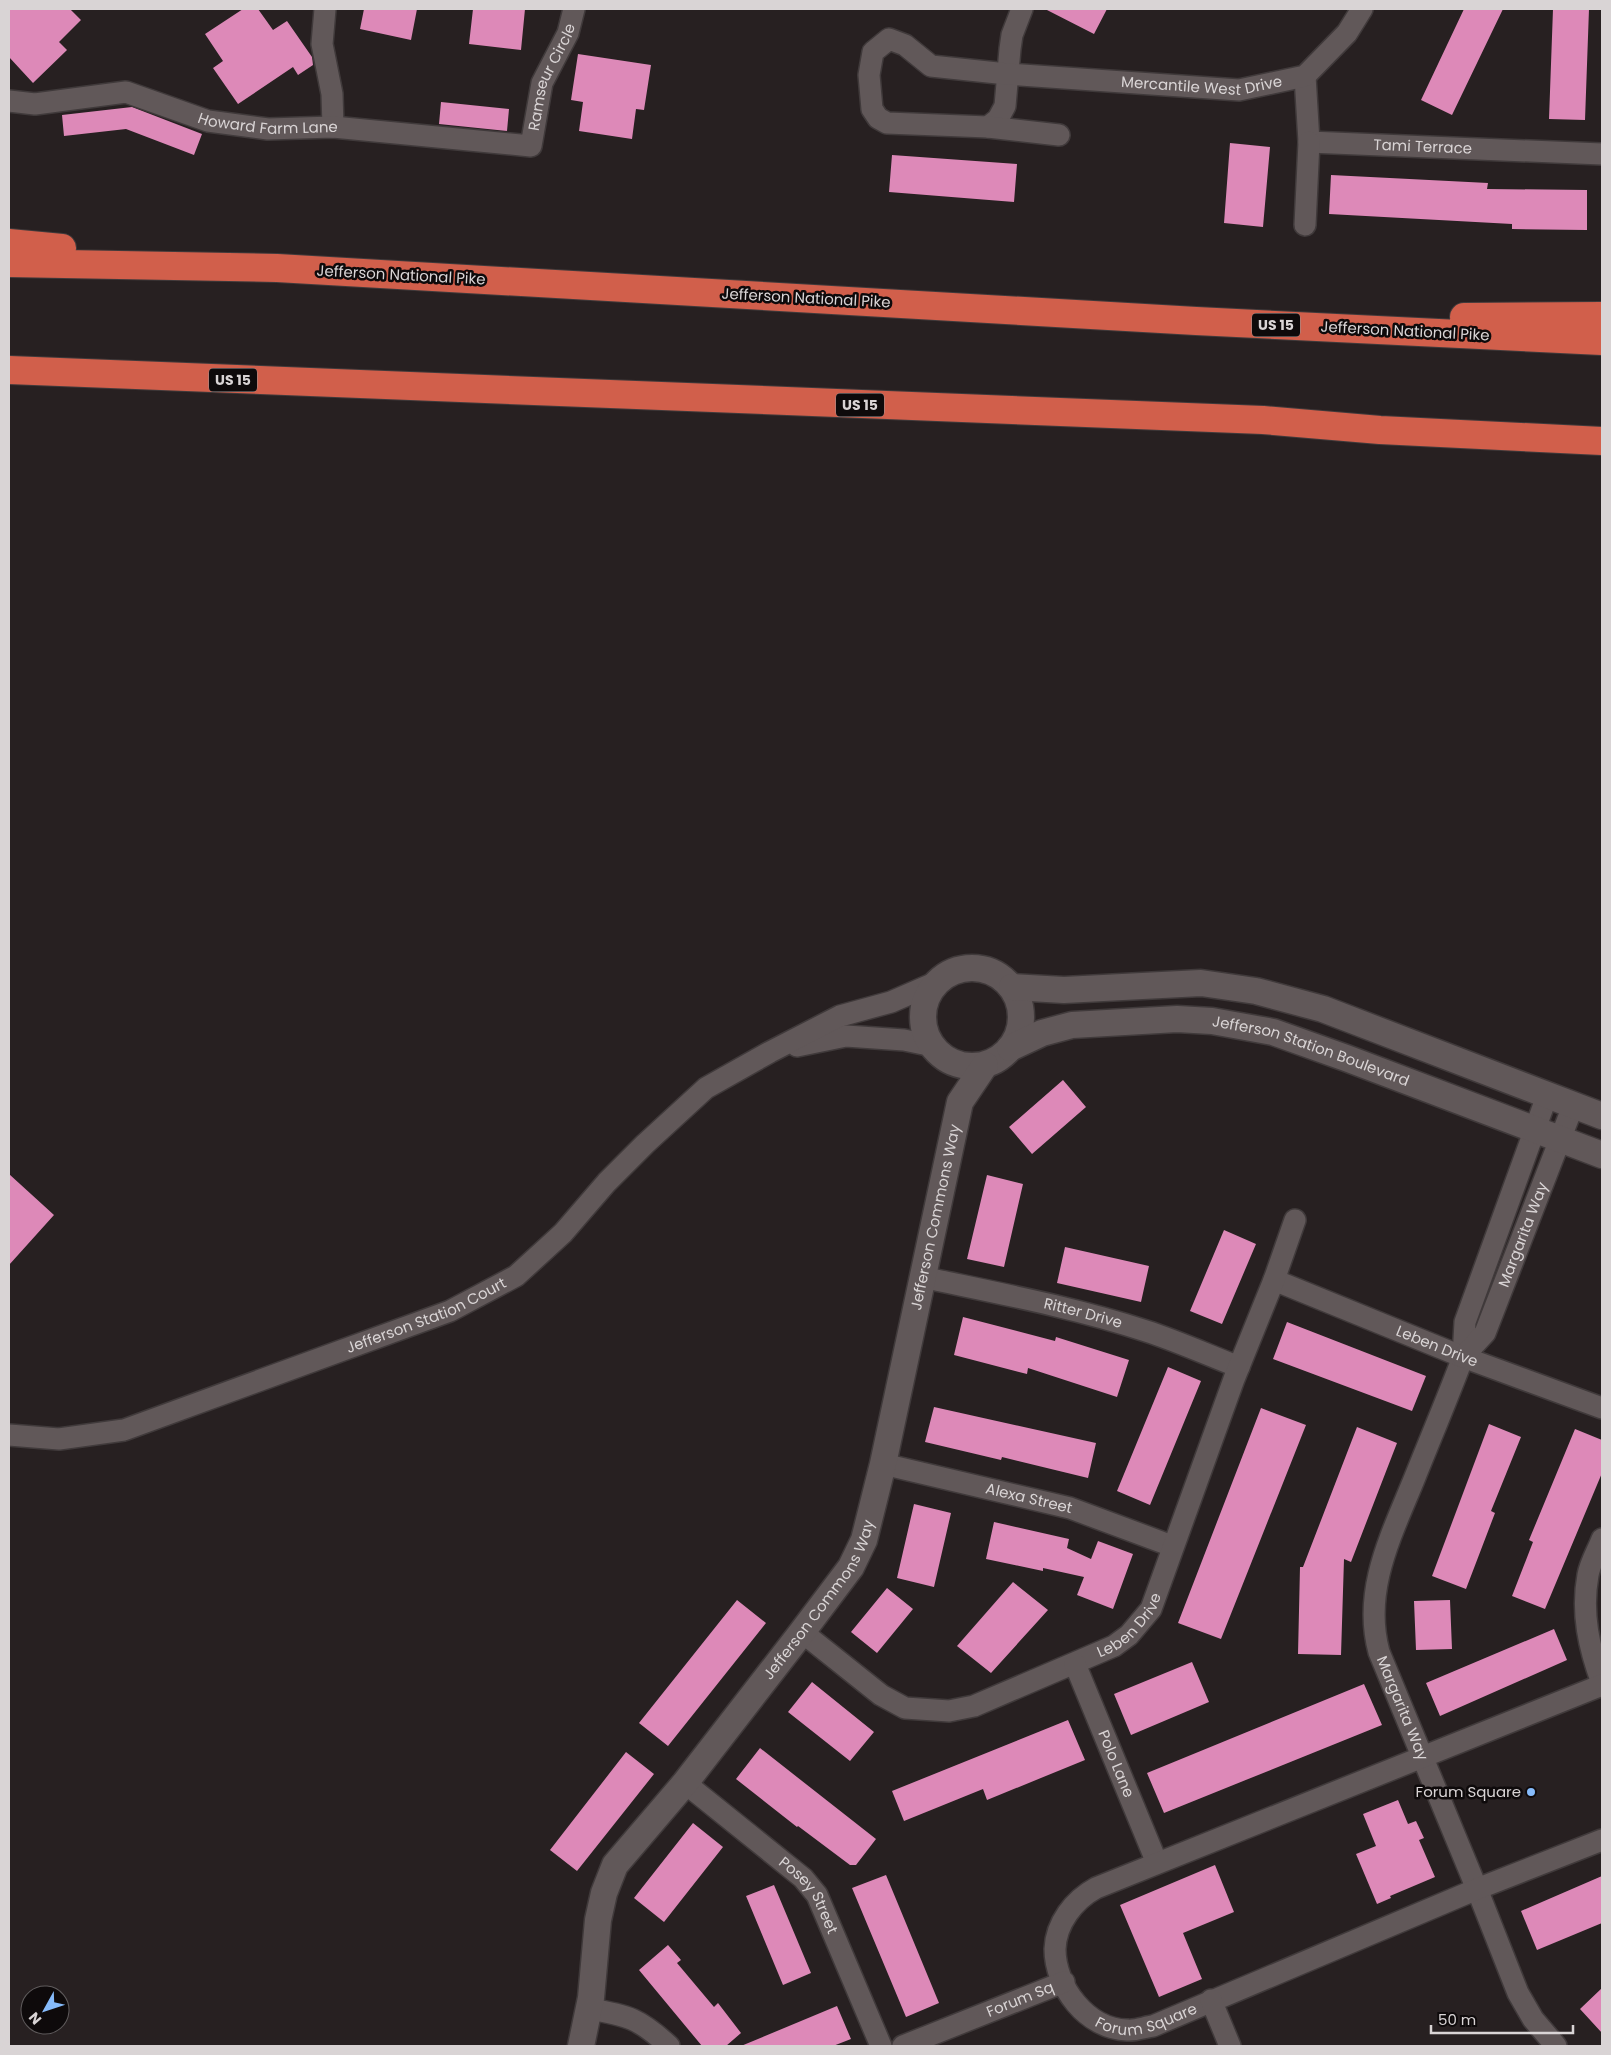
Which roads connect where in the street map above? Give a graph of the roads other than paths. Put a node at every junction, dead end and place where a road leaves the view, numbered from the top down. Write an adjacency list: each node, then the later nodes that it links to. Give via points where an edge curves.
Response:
1 (325, 9): 8 (street, via 322,44 332,94)
2 (574, 9): 12 (street, Ramseur Circle, via 568,33 542,83)
3 (1022, 9): 5 (street, via 1012,35)
4 (1362, 9): 6 (street, via 1347,33)
5 (1007, 74): 6 (street, Mercantile West Drive, via 1239,90); 9 (street, via 1005,106); 9 (street, Mercantile West Drive, via 932,66 905,45 889,39 873,52 869,75 872,109 878,118 887,123)
6 (1305, 76): 11 (street)
7 (9, 101): 8 (street, Howard Farm Lane, via 35,104 126,92 208,121 268,129)
8 (334, 127): 12 (street, Howard Farm Lane)
9 (988, 127): 10 (street, Mercantile West Drive)
10 (1058, 135)
11 (1309, 142): 13 (street, Tami Terrace); 14 (street)
12 (532, 146)
13 (1602, 154)
14 (1305, 225)
15 (9, 243): 17 (highway)
16 (9, 263): 17 (highway, Jefferson National Pike / US 15)
17 (278, 268): 19 (highway, Jefferson National Pike / US 15)
18 (1602, 316): 19 (highway)
19 (1196, 321): 20 (highway, Jefferson National Pike / US 15)
20 (1602, 341)
21 (9, 370): 22 (highway, US 15, via 1263,420)
22 (1380, 430): 23 (highway, US 15); 24 (highway)
23 (1602, 441)
24 (1602, 460)
25 (937, 982): 26 (street, via 951,972 979,968 993,972); 28 (street, Jefferson Station Court, via 891,1002 840,1016); 29 (street, via 924,1006 923,1020 926,1034)
26 (1012, 988): 27 (street, via 1020,1002 1022,1018 1019,1034); 31 (street, via 1064,990 1201,983 1256,991 1323,1009)
27 (1010, 1048): 30 (street); 35 (street, Jefferson Station Boulevard, via 1042,1033 1072,1026 1177,1019 1212,1021 1273,1032)
28 (770, 1052): 29 (street, Jefferson Station Court, via 846,1036 904,1040); 44 (street, Jefferson Station Court, via 706,1088 645,1144 563,1233 516,1276 450,1311 124,1430 59,1439)
29 (941, 1053): 30 (street, via 967,1065); 32 (street, Jefferson Commons Way)
30 (985, 1065): 32 (street, Jefferson Commons Way)
31 (1547, 1096): 33 (street); 35 (street, Margarita Way)
32 (960, 1102): 39 (street, Jefferson Commons Way)
33 (1573, 1106): 34 (street); 36 (street, Margarita Way)
34 (1602, 1116)
35 (1536, 1130): 36 (street, Jefferson Station Boulevard); 41 (street, Margarita Way, via 1465,1322)
36 (1562, 1139): 37 (street, Jefferson Station Boulevard); 41 (street, Margarita Way, via 1485,1333)
37 (1602, 1155)
38 (1295, 1220): 40 (street, Leben Drive)
39 (922, 1277): 42 (street, Ritter Drive, via 1026,1299 1146,1331); 45 (street, Jefferson Commons Way)
40 (1274, 1280): 41 (street, Leben Drive); 42 (street, Leben Drive)
41 (1463, 1357): 43 (street, Leben Drive); 51 (street, Margarita Way, via 1382,1559 1375,1598 1373,1631 1379,1652)
42 (1239, 1367): 47 (street, Leben Drive)
43 (1602, 1408)
44 (9, 1436)
45 (883, 1464): 47 (street, Alexa Street, via 1070,1508); 48 (street, Jefferson Commons Way, via 864,1540 856,1558)
46 (1602, 1539): 50 (street, via 1588,1575 1586,1626)
47 (1172, 1546): 49 (street, Leben Drive, via 1151,1609 1144,1618 1114,1646)
48 (802, 1632): 49 (street, Leben Drive, via 882,1695 905,1708 926,1711 974,1706); 52 (street, Jefferson Commons Way)
49 (1075, 1664): 54 (street, Polo Lane)
50 (1602, 1684): 51 (street, Forum Square)
51 (1423, 1757): 54 (street, Forum Square); 55 (street, Margarita Way)
52 (685, 1783): 58 (street, Jefferson Commons Way, via 615,1865 604,1892 598,1920); 61 (street, Posey Street, via 803,1878 817,1895)
53 (1602, 1840): 55 (street, Forum Square)
54 (1157, 1863): 56 (street, Forum Square, via 1084,1894 1072,1906 1055,1947 1056,1962)
55 (1478, 1889): 57 (street, Forum Square); 64 (street, Margarita Way, via 1518,1994 1532,2019)
56 (1064, 1982): 57 (street, Forum Square, via 1075,2003 1092,2019 1127,2030 1153,2026); 62 (street, Forum Sq)
57 (1211, 2000): 63 (street)
58 (589, 2009): 59 (street, Jefferson Commons Way); 60 (street, via 642,2023)
59 (581, 2046)
60 (669, 2046)
61 (881, 2046)
62 (903, 2046)
63 (1230, 2046)
64 (1556, 2046)

